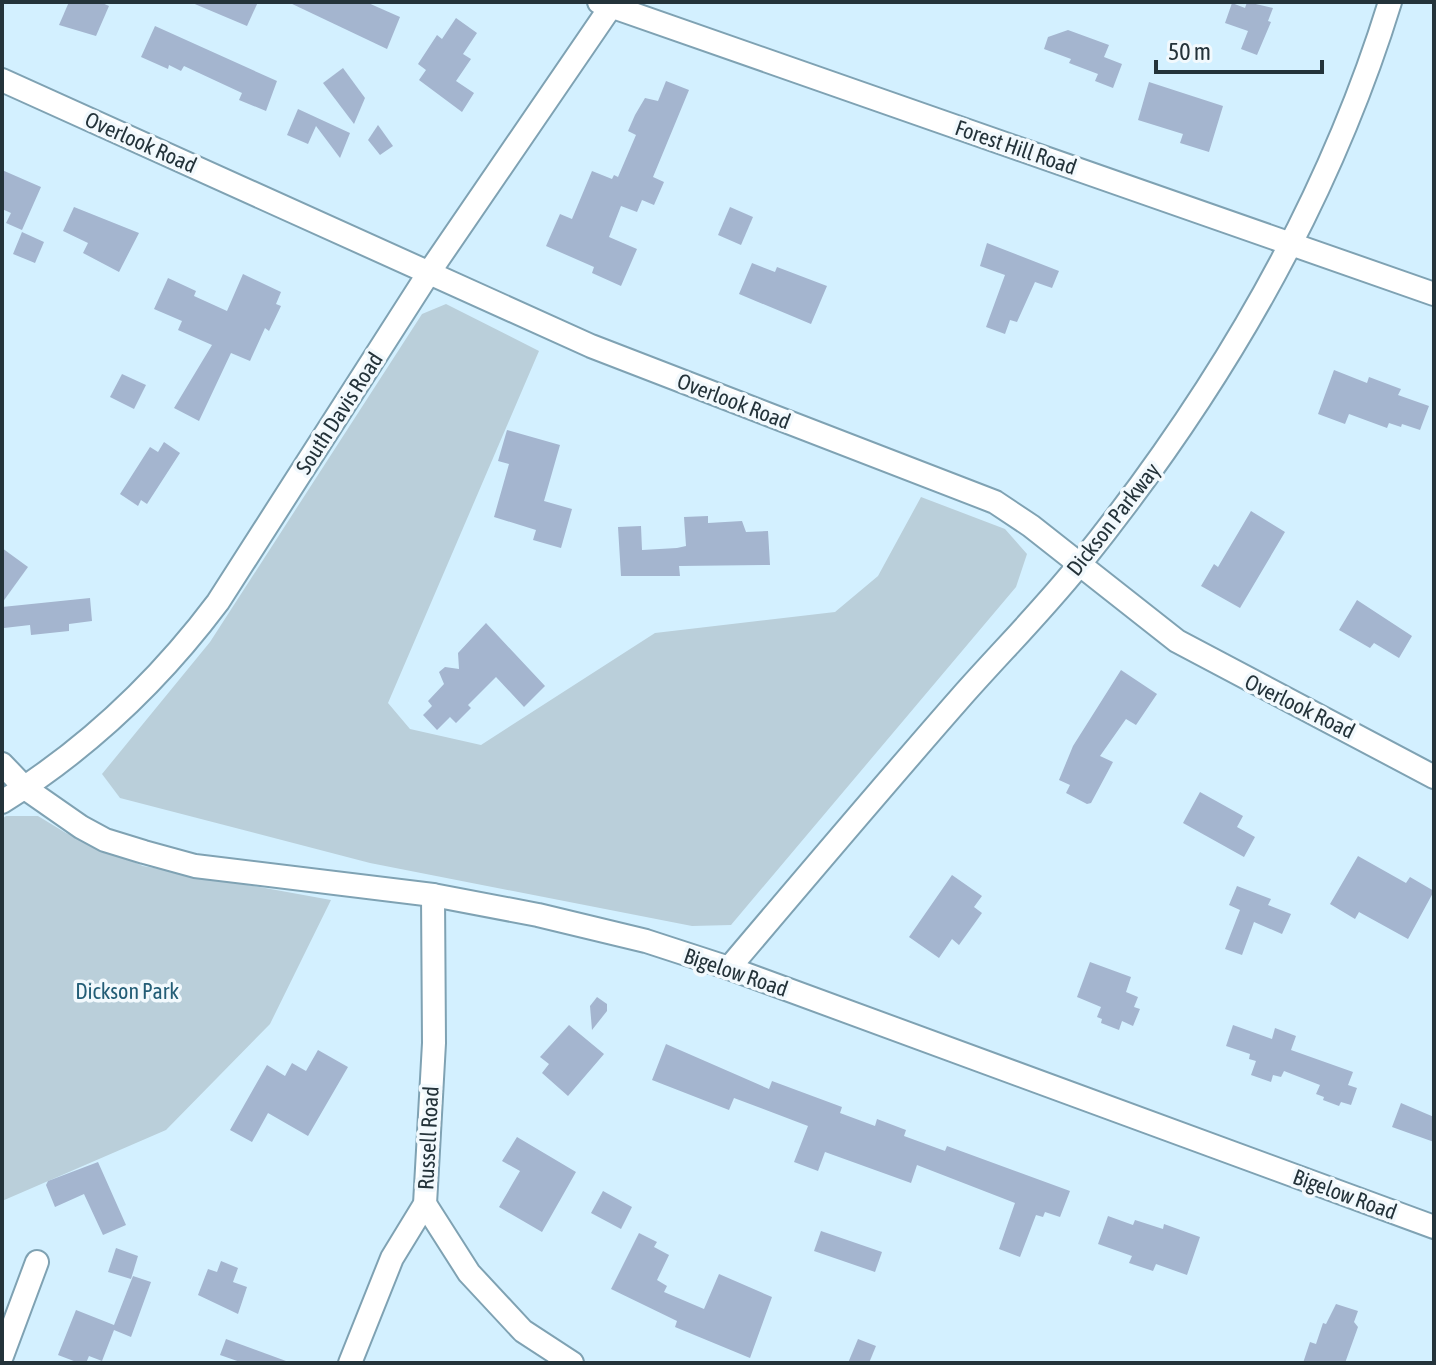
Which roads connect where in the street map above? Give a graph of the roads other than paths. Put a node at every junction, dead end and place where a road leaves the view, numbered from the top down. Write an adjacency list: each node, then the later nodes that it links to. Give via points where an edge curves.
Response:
1 (1390, 2): 4 (street, Dickson Parkway, via 1337,151)
2 (607, 4): 4 (street, Forest Hill Road); 5 (street, South Davis Road)
3 (2, 80): 5 (street, Overlook Road)
4 (1294, 243): 6 (street, Forest Hill Road); 7 (street, Dickson Parkway, via 1159,460)
5 (430, 271): 7 (street, Overlook Road, via 603,351 995,502); 10 (street, South Davis Road, via 187,644 109,724)
6 (1434, 294)
7 (1078, 566): 9 (street, Overlook Road, via 1208,660); 13 (street, Dickson Parkway)
8 (2, 764): 10 (street, Bigelow Road)
9 (1434, 777)
10 (25, 788): 11 (street, South Davis Road); 12 (street, Bigelow Road, via 81,827 195,866)
11 (2, 802)
12 (433, 895): 13 (street, Bigelow Road, via 579,924); 14 (street, Russell Road, via 434,1043)
13 (729, 968): 15 (street, Bigelow Road)
14 (425, 1204): 18 (street, Russell Road, via 392,1258); 19 (street, via 469,1273 523,1331)
15 (1434, 1227)
16 (37, 1262): 17 (street)
17 (2, 1356)
18 (350, 1363)
19 (572, 1363)

